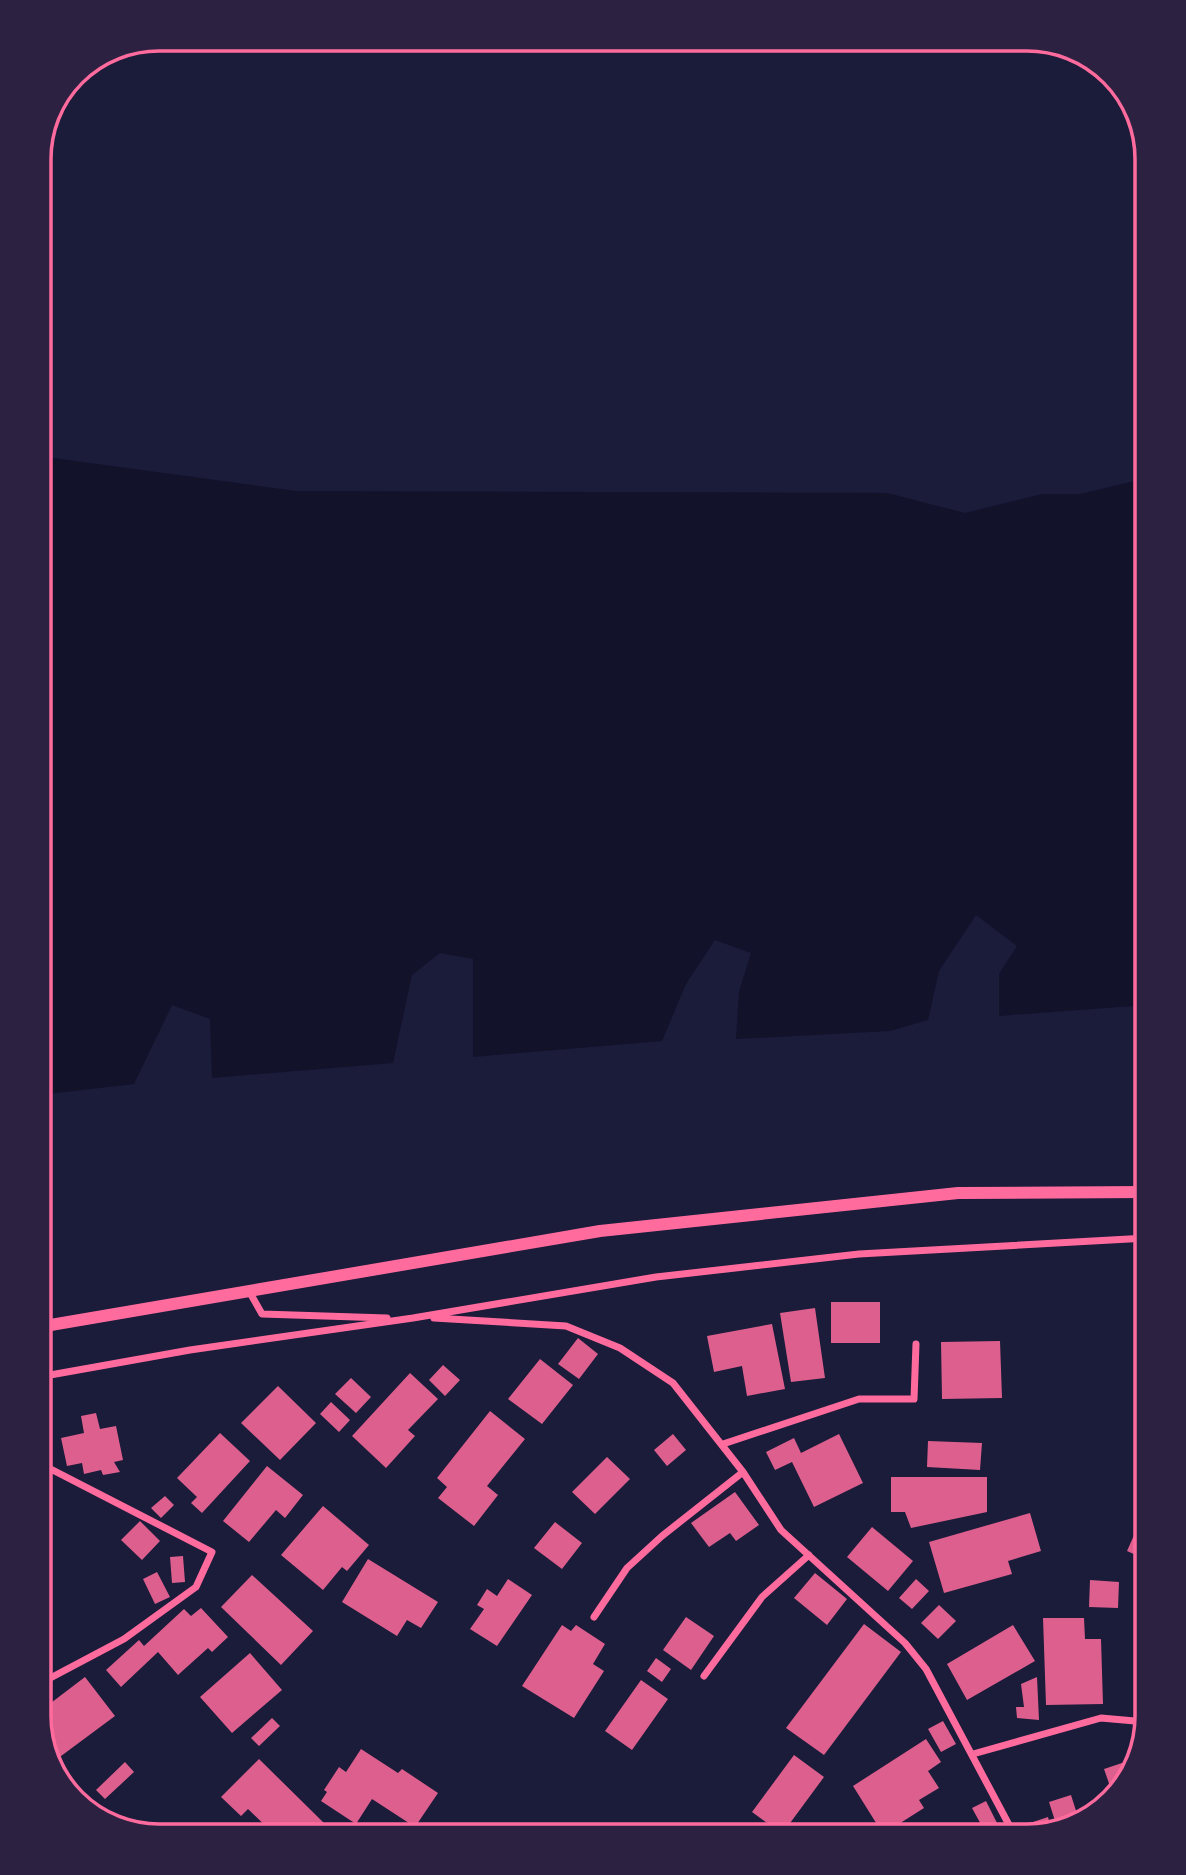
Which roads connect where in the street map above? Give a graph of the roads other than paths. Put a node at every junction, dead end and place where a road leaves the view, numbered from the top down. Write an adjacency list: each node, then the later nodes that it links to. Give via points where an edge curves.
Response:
1 (1135, 1192): 3 (street, via 958,1193 600,1231)
2 (1135, 1239): 4 (street, via 859,1254 656,1277)
3 (248, 1290): 4 (street, via 262,1314); 5 (street)
4 (413, 1318): 7 (street); 8 (street, via 566,1325 620,1348 673,1383)
5 (51, 1325)
6 (916, 1345): 8 (street, via 914,1399 859,1399)
7 (51, 1375)
8 (723, 1444): 10 (street)
9 (51, 1471): 14 (street, via 212,1552 196,1587 124,1639)
10 (743, 1472): 11 (street, via 781,1530); 12 (street, via 627,1567)
11 (809, 1555): 13 (street, via 762,1597); 16 (street, via 905,1643 926,1669)
12 (594, 1617)
13 (704, 1676)
14 (51, 1677)
15 (1135, 1721): 16 (street, via 1101,1718)
16 (973, 1754): 17 (street)
17 (1009, 1824)

